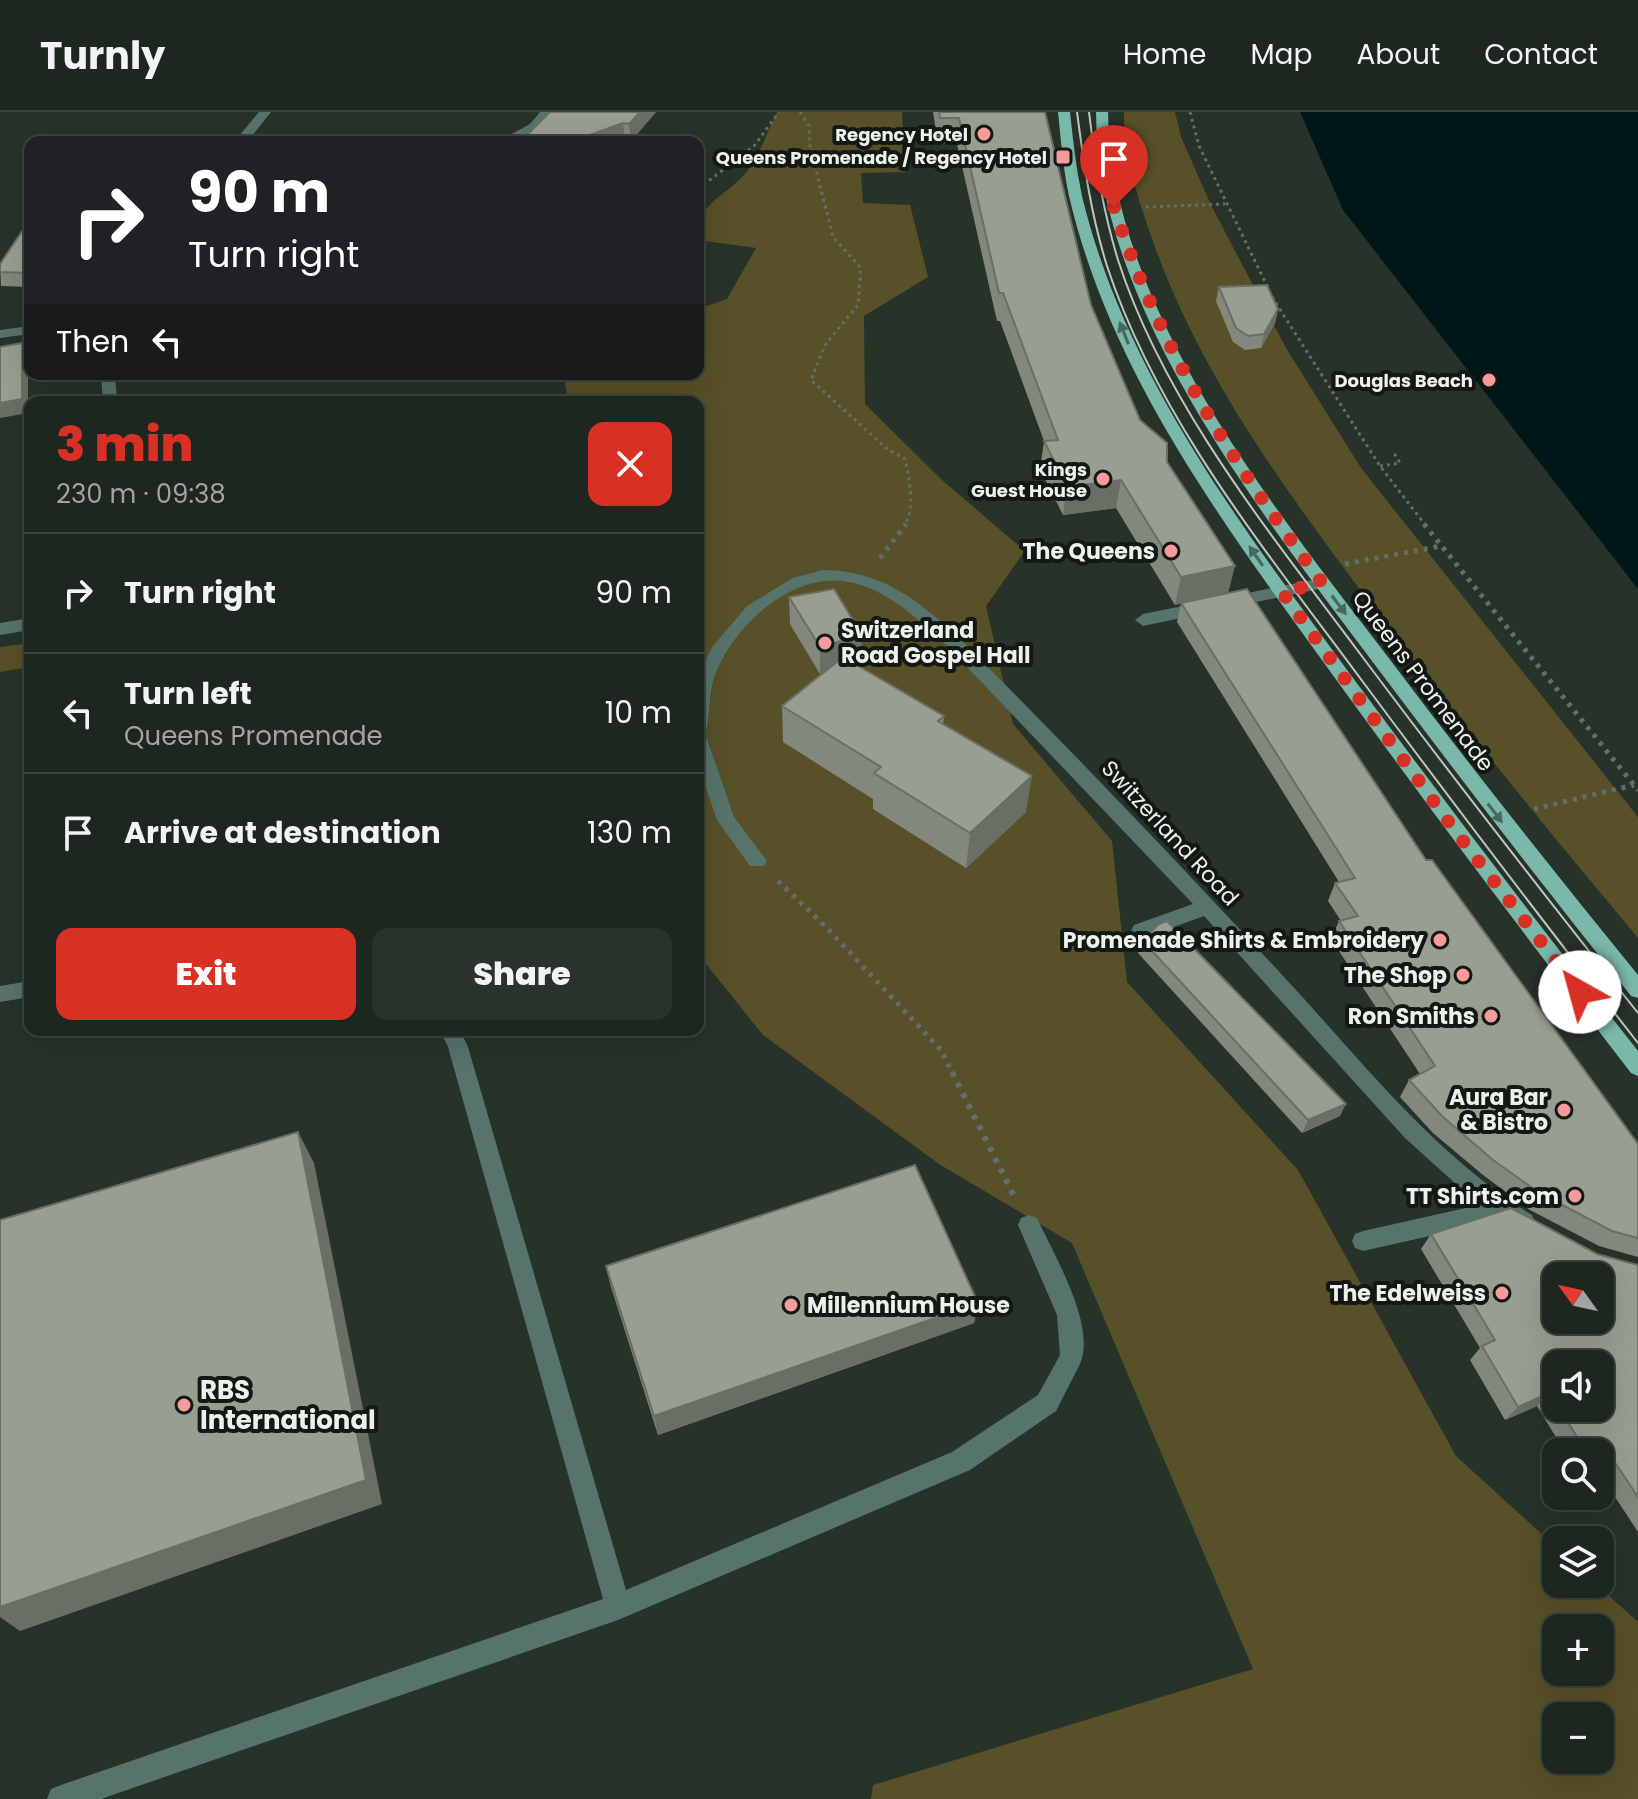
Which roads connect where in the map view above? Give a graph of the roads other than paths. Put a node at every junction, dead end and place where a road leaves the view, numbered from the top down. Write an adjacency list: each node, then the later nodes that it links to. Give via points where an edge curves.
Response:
1 (265, 112): 5 (street)
2 (546, 112): 6 (street, via 534,127)
3 (1064, 112): 10 (main road, one-way to 3, via 1174,435 1127,342 1078,207)
4 (1102, 113): 9 (main road, Queens Promenade, via 1114,207 1165,339 1215,430)
5 (245, 136)
6 (515, 136)
7 (24, 331): 8 (street)
8 (0, 334)
9 (1322, 583): 10 (street); 20 (main road, Queens Promenade, one-way to 20)
10 (1282, 592): 11 (street); 23 (main road, via 1455,831)
11 (1143, 620)
12 (24, 625): 13 (street)
13 (0, 629)
14 (704, 688): 17 (street, Switzerland Road, via 732,631 779,588 834,573 873,583 917,610 1132,823)
15 (704, 756): 16 (street, via 726,820)
16 (757, 861)
17 (1207, 907): 18 (street); 24 (street, Switzerland Road, via 1423,1142)
18 (1141, 931)
19 (24, 990): 21 (street)
20 (1638, 990)
21 (0, 994)
22 (453, 1036): 28 (street)
23 (1638, 1067)
24 (1502, 1210): 26 (street, Switzerland Road); 27 (street)
25 (1029, 1225): 28 (street, via 1069,1315 1072,1356 1047,1403 961,1461)
26 (1541, 1231)
27 (1363, 1241)
28 (618, 1607): 29 (street)
29 (61, 1799)

